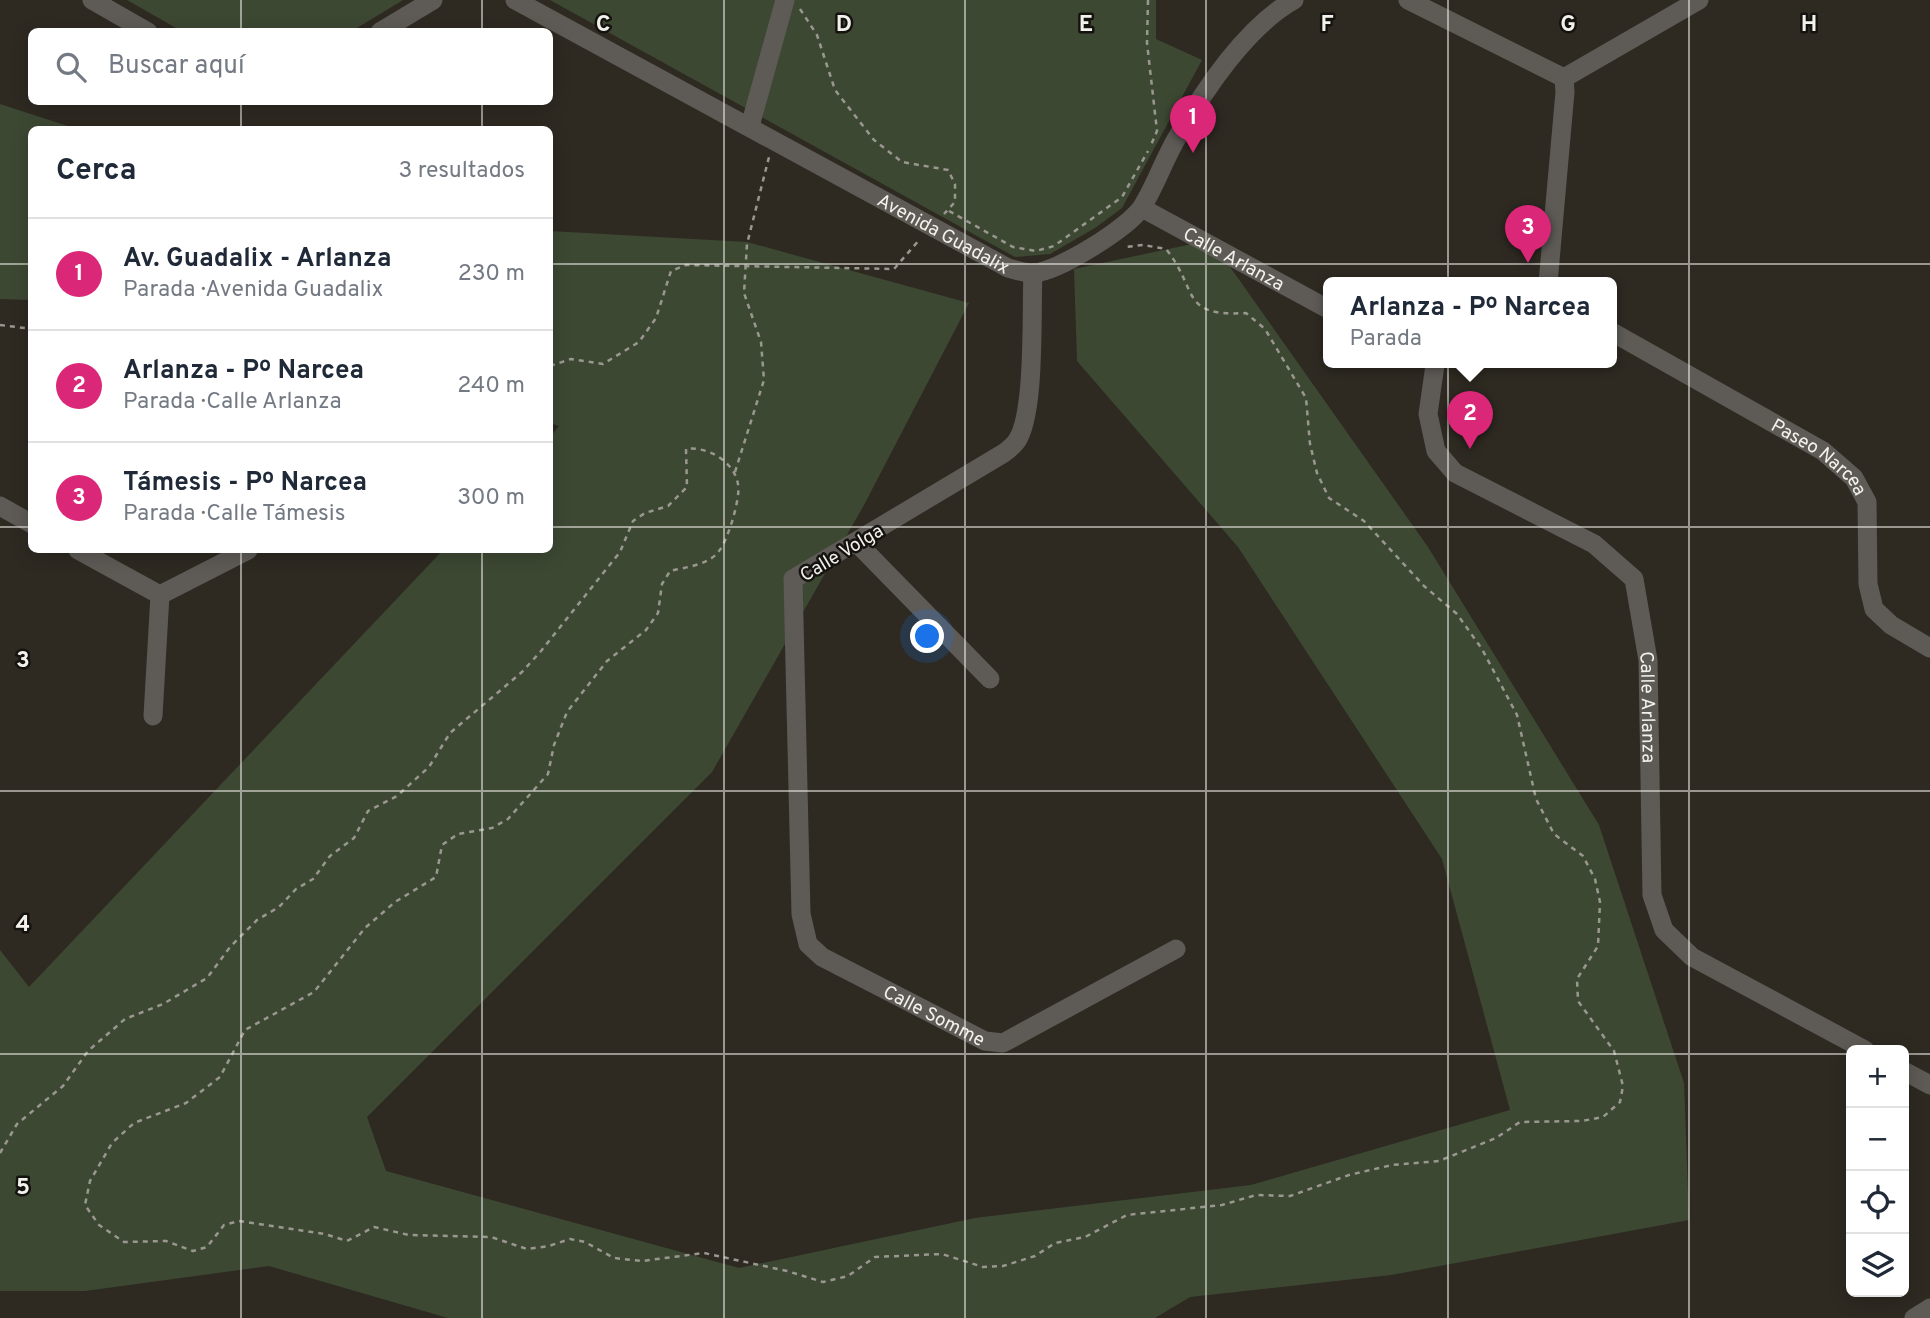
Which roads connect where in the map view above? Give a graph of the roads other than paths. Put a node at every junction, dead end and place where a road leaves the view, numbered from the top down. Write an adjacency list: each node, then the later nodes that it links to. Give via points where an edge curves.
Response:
1 (92, 0): 8 (street)
2 (433, 0): 9 (street)
3 (514, 0): 11 (street, Avenida Guadalix)
4 (785, 0): 11 (street)
5 (1294, 0): 12 (street, Avenida Guadalix, via 1276,10 1227,64 1178,135)
6 (1408, 0): 10 (street)
7 (1699, 0): 10 (street)
8 (141, 28)
9 (387, 28)
10 (1564, 78): 14 (street)
11 (750, 127): 13 (street, Avenida Guadalix, via 1008,268)
12 (1142, 208): 13 (street, Avenida Guadalix, via 1128,225 1049,270); 15 (street, Calle Arlanza)
13 (1033, 273): 20 (street, Calle Volga, via 1029,392 1017,441)
14 (1549, 277)
15 (1323, 306)
16 (1617, 335): 24 (street, Paseo Narcea, via 1823,451 1854,478 1867,502 1868,584 1874,609)
17 (1434, 368): 29 (street, Calle Arlanza, via 1428,414 1436,451 1455,473 1594,544 1634,579 1648,660 1652,895 1664,930 1692,957)
18 (0, 506): 19 (street)
19 (28, 522)
20 (856, 542): 25 (street); 27 (street, Calle Volga, via 793,579 801,914)
21 (83, 553): 23 (street)
22 (242, 553): 23 (street)
23 (160, 595): 26 (street)
24 (1930, 648)
25 (990, 679)
26 (153, 716)
27 (808, 944): 28 (street, Calle Somme, via 822,957 973,1035 1003,1043)
28 (1176, 949)
29 (1856, 1045)
30 (1909, 1074): 31 (street)
31 (1930, 1085)
32 (1930, 1308): 33 (street)
33 (1914, 1318)

